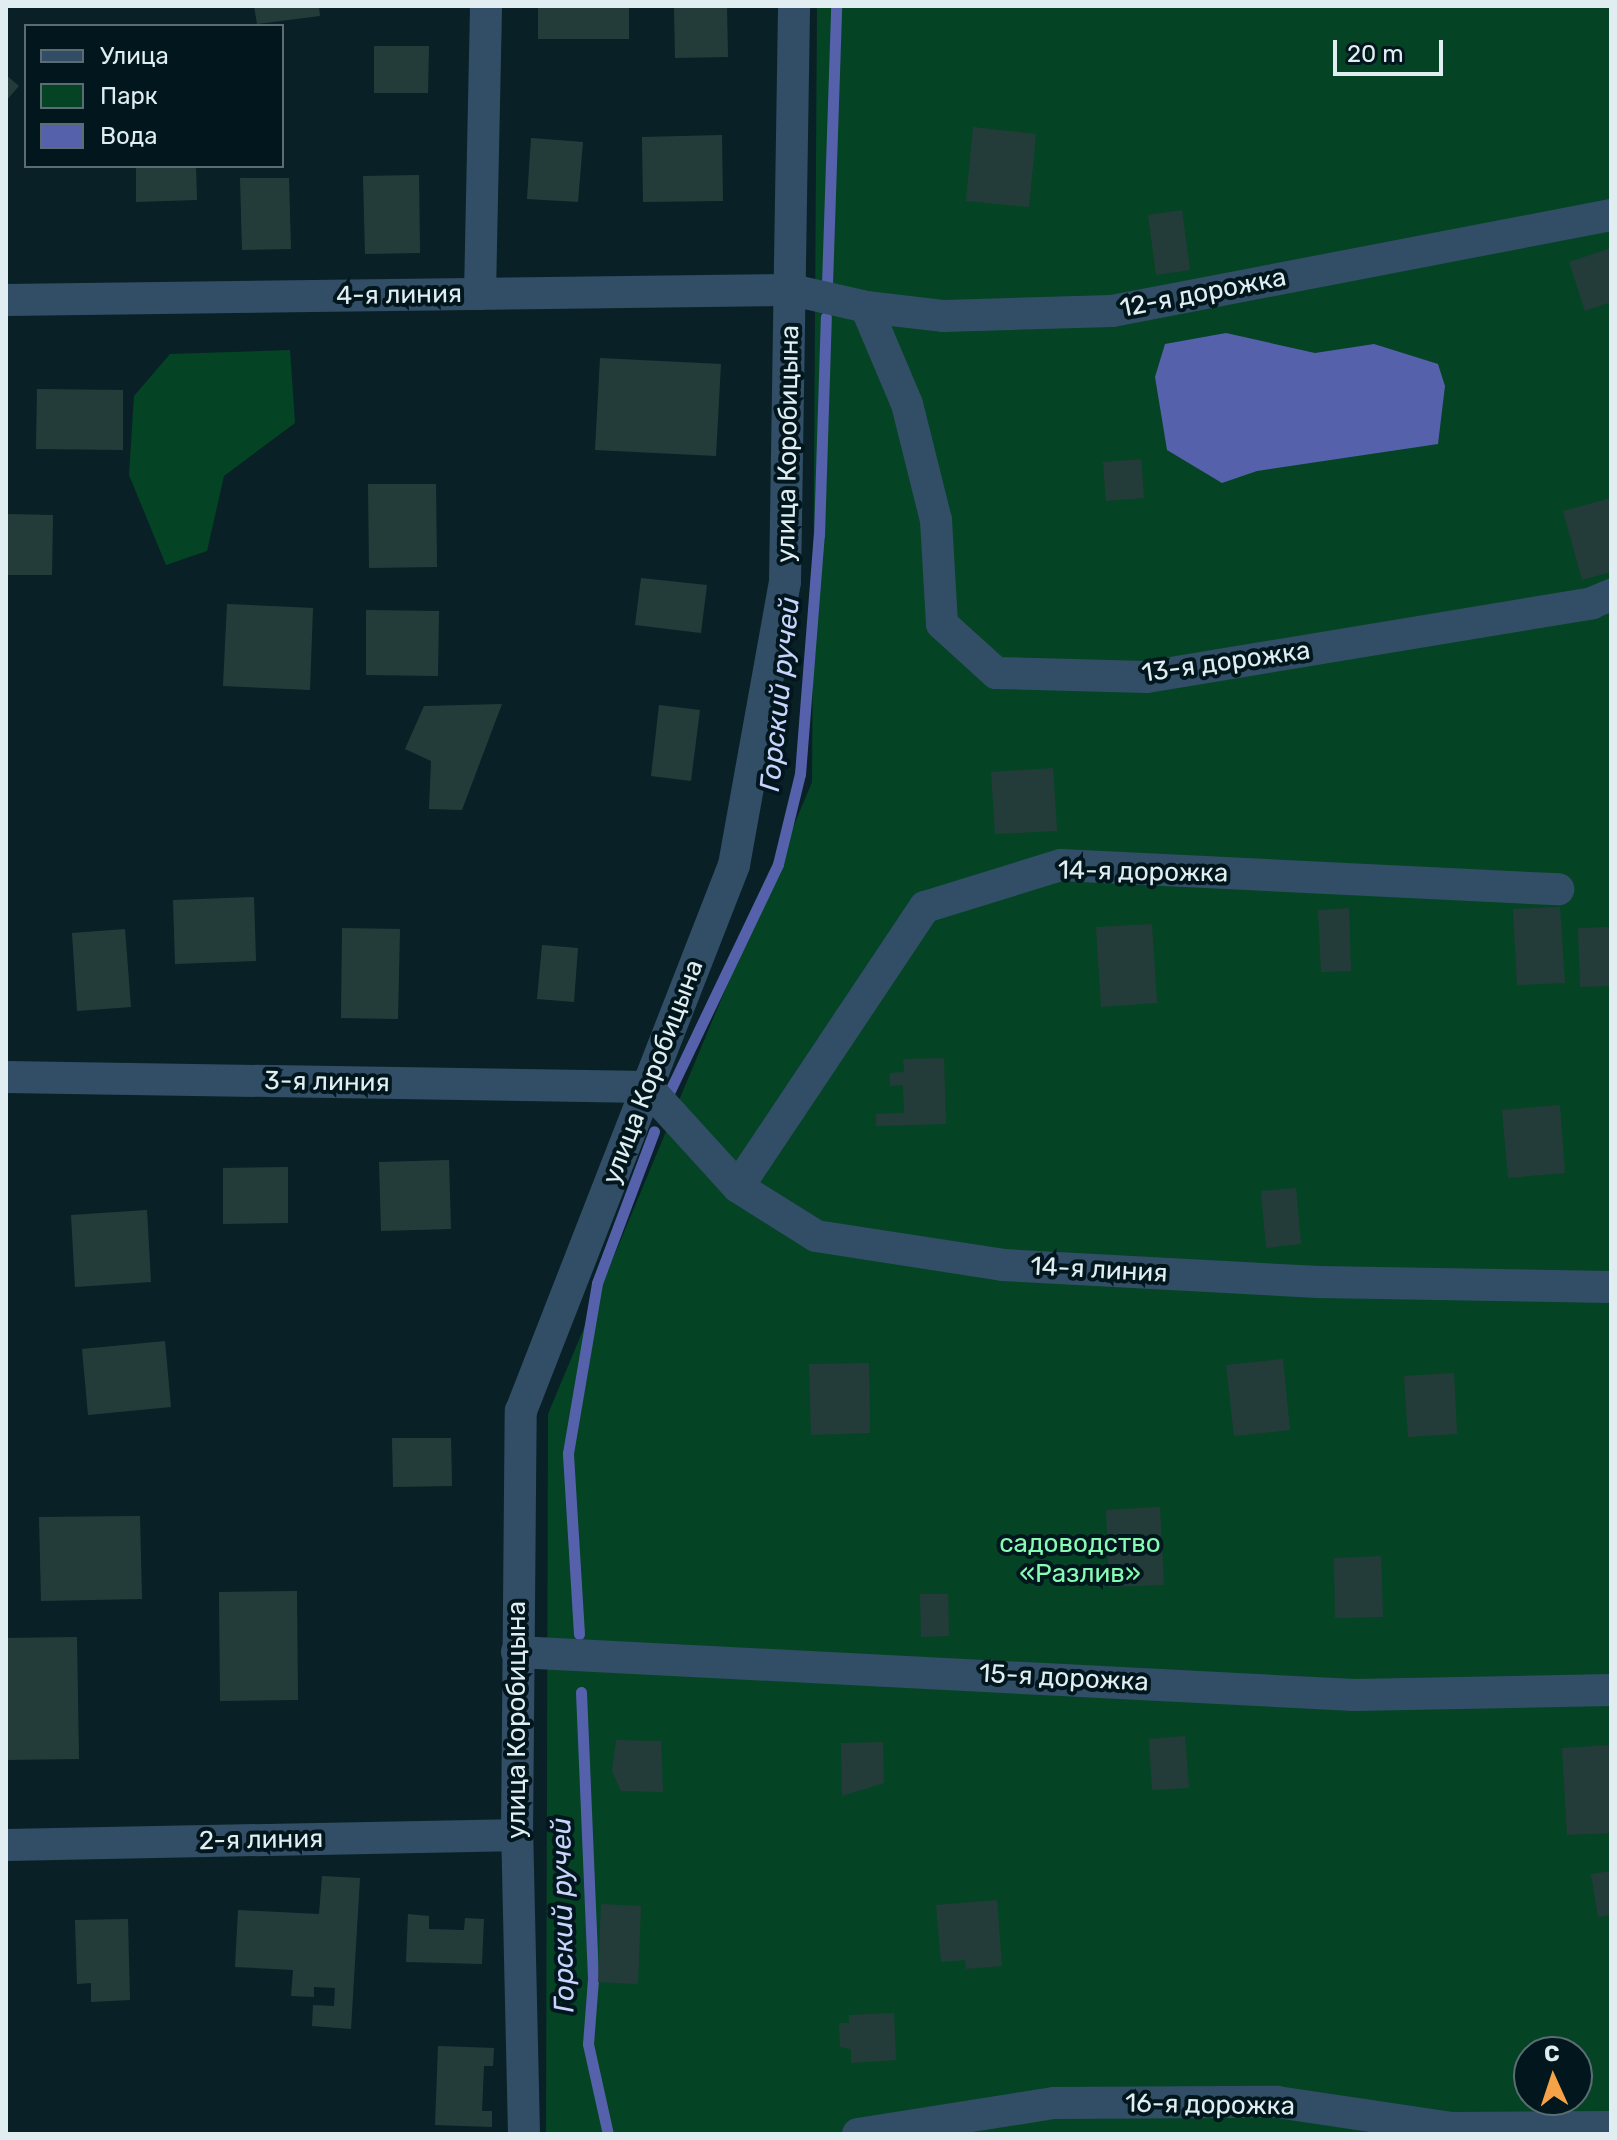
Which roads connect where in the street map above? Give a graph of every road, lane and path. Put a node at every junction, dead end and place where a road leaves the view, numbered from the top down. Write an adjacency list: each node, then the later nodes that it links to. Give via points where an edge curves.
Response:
1 (486, 6): 5 (street)
2 (794, 6): 4 (street, улица Коробицына)
3 (1611, 215): 7 (street, 12-я дорожка, via 1112,311 944,316)
4 (792, 290): 5 (street, 4-я линия); 7 (street, 12-я дорожка); 11 (street, улица Коробицына, via 782,598 734,865)
5 (480, 294): 6 (street, 4-я линия)
6 (6, 300)
7 (866, 307): 8 (street, 13-я дорожка, via 907,404 936,520 942,624 996,673 1147,677 1592,603)
8 (1611, 595)
9 (1558, 889): 12 (street, 14-я дорожка, via 1061,865 925,907)
10 (6, 1077): 11 (street, 3-я линия)
11 (647, 1087): 12 (street, 14-я линия); 14 (street, улица Коробицына, via 521,1411)
12 (738, 1187): 13 (street, 14-я линия, via 816,1236 1003,1265 1319,1282)
13 (1611, 1287)
14 (517, 1652): 15 (street, 15-я дорожка, via 1354,1695); 16 (street, улица Коробицына)
15 (1611, 1690)
16 (517, 1835): 17 (street, 2-я линия); 19 (street, улица Коробицына)
17 (6, 1845)
18 (1611, 2127): 20 (street, 16-я дорожка, via 1452,2128 1277,2102 1070,2103)
19 (524, 2134)
20 (858, 2134)

